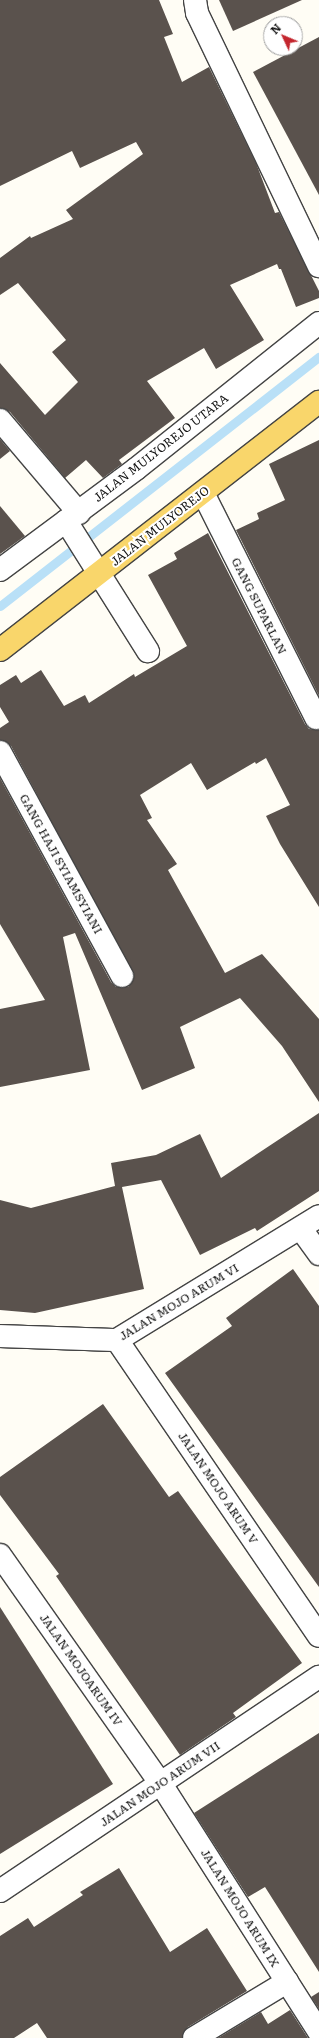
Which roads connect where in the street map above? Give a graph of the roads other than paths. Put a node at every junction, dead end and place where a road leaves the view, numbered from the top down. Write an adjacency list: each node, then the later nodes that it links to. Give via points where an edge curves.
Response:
1 (195, 0): 2 (street, via 197,13)
2 (319, 266)
3 (319, 323): 7 (street, JALAN MULYOREJO UTARA)
4 (319, 402): 6 (main road, JALAN MULYOREJO)
5 (0, 420): 7 (street)
6 (202, 493): 8 (main road, JALAN MULYOREJO); 12 (street, GANG SUPARLAN)
7 (73, 523): 8 (street); 9 (street, JALAN MULYOREJO UTARA)
8 (95, 566): 10 (main road, JALAN MULYOREJO); 11 (street)
9 (0, 570)
10 (0, 650)
11 (148, 651)
12 (316, 718)
13 (0, 752): 14 (street, GANG HAJI SYIAMSYIANI)
14 (122, 976)
15 (319, 1216): 16 (street, JALAN MOJO ARUM VI)
16 (301, 1229): 17 (street); 19 (street, JALAN MOJO ARUM VI)
17 (319, 1254)
18 (0, 1336): 19 (street, JALAN MOJO ARUM VI)
19 (117, 1340): 21 (street, JALAN MOJO ARUM V)
20 (0, 1556): 23 (street, JALAN MOJOARUM IV)
21 (319, 1636)
22 (319, 1677): 23 (street, JALAN MOJO ARUM VII)
23 (161, 1784): 24 (street, JALAN MOJO ARUM VII); 25 (street, JALAN MOJO ARUM IX)
24 (0, 1891)
25 (287, 1982): 26 (street, JALAN MOJO ARUM IX); 27 (street)
26 (319, 2032)
27 (194, 2038)

